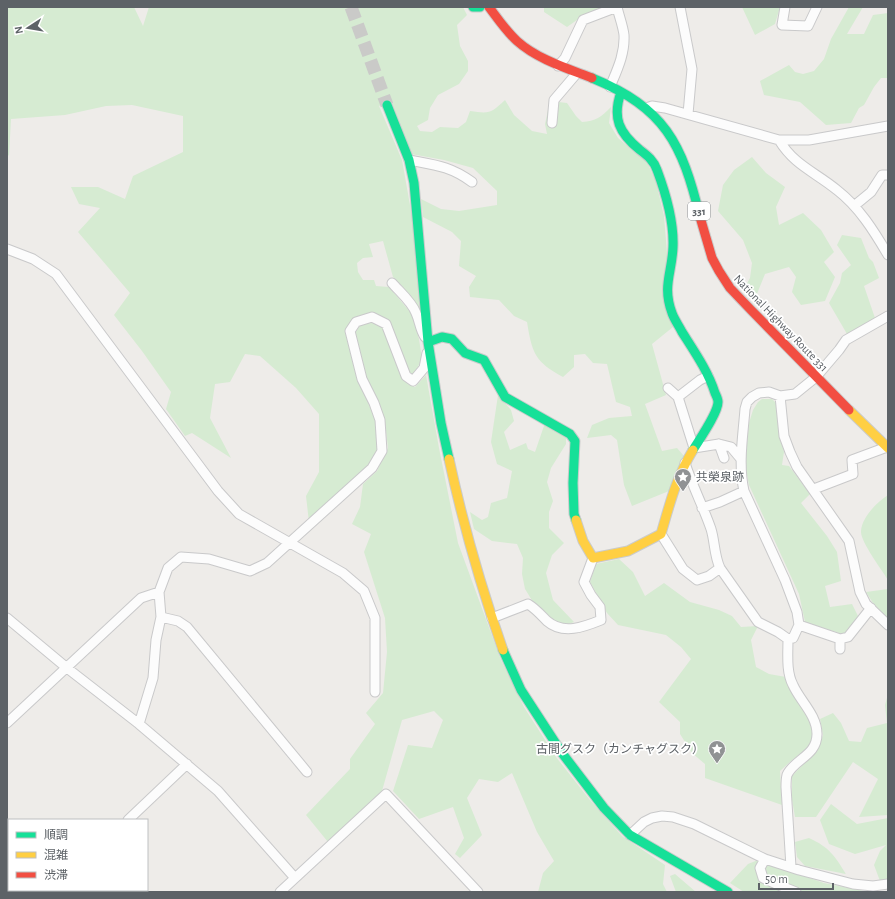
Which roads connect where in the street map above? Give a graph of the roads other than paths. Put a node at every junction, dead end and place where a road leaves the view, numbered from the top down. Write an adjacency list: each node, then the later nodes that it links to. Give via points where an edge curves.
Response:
1 (473, 7): 2 (main road)
2 (480, 7)
3 (489, 7): 8 (main road, National Highway Route 331 / 331, via 513,38 525,48)
4 (617, 7): 8 (street, via 583,20 565,58); 10 (street, via 624,34 624,48)
5 (680, 7): 14 (street, via 692,69)
6 (785, 7): 7 (street, via 782,24 808,26)
7 (817, 7)
8 (558, 66): 9 (main road, National Highway Route 331 / 331)
9 (577, 73): 10 (main road, National Highway Route 331 / 331); 15 (street, via 554,100)
10 (610, 87): 11 (main road, National Highway Route 331 / 331)
11 (622, 92): 13 (main road, National Highway Route 331 / 331); 27 (main road, via 617,104 620,127 627,138 652,159 670,209 673,246 667,281 672,314)
12 (387, 105): 18 (main road)
13 (646, 108): 14 (street, via 652,106); 28 (main road, National Highway Route 331 / 331, via 680,152 708,246 722,277 736,295)
14 (688, 114): 17 (street)
15 (552, 122)
16 (888, 126): 17 (street, via 809,140)
17 (779, 140): 21 (street, via 785,151 802,166 837,190)
18 (409, 160): 20 (street, via 443,166 460,173); 26 (main road, via 414,183)
19 (888, 175): 21 (street, via 882,175 871,192)
20 (472, 182)
21 (854, 206): 23 (street, via 871,226)
22 (7, 249): 42 (street, via 33,259 56,274 218,492 239,514)
23 (888, 255)
24 (392, 283): 26 (street, via 416,312 422,333)
25 (888, 316): 28 (street, via 846,340)
26 (428, 342): 42 (street, via 424,368 413,382 406,376 386,324 372,317 356,322 350,331 362,379 380,420 382,451 372,468); 43 (main road, via 445,336 454,340 463,351 484,360 505,397 570,434 575,441 574,514 583,541); 49 (main road, via 441,423 460,509)
27 (708, 376): 31 (street); 33 (main road, via 718,402 712,418)
28 (816, 377): 30 (street, via 795,394); 34 (main road, National Highway Route 331 / 331)
29 (668, 388): 31 (street)
30 (780, 396): 36 (street, via 769,392 752,397 747,402); 38 (street, via 784,436 796,467)
31 (678, 397): 33 (street)
32 (719, 444): 33 (street); 35 (street); 36 (street, via 731,447)
33 (694, 448): 37 (main road)
34 (887, 448): 38 (street, via 852,460 853,474)
35 (724, 458)
36 (741, 459): 39 (street)
37 (685, 462): 40 (street); 41 (main road, via 675,484)
38 (814, 489): 46 (street, via 849,541 860,592)
39 (744, 491): 40 (street); 50 (street, via 785,580)
40 (702, 508): 44 (street, via 711,530)
41 (660, 534): 43 (main road, via 628,552); 44 (street, via 683,569 697,580 709,576)
42 (289, 544): 45 (street, via 267,563 250,571 209,559 181,557 168,568); 56 (street, via 343,573 364,591 375,618)
43 (593, 558): 49 (street, via 584,582 600,607 601,620 586,626 563,629 548,622 536,608 528,604)
44 (720, 568): 53 (street, via 758,622)
45 (159, 592): 47 (street); 55 (street, via 141,598)
46 (871, 608): 51 (street); 52 (street, via 848,637)
47 (161, 617): 58 (street, via 153,678); 60 (street, via 178,621 187,627)
48 (7, 618): 55 (street)
49 (492, 618): 62 (main road, via 521,690 562,753 604,808)
50 (799, 625): 52 (street); 53 (street, via 793,638)
51 (888, 625)
52 (840, 638): 54 (street)
53 (788, 639): 64 (street, via 789,676 815,722 818,734 812,751 787,775)
54 (840, 649)
55 (67, 668): 57 (street); 58 (street)
56 (374, 692)
57 (7, 723)
58 (139, 724): 59 (street)
59 (188, 764): 61 (street); 65 (street, via 218,791)
60 (307, 772)
61 (129, 819)
62 (630, 835): 63 (street, via 652,818 673,817 694,824); 69 (main road)
63 (765, 859): 64 (street); 70 (street, via 760,868 763,878)
64 (791, 867): 66 (street, via 853,884)
65 (296, 878): 67 (street); 68 (street, via 386,794)
66 (888, 884)
67 (280, 892)
68 (478, 892)
69 (728, 892)
70 (796, 892)

